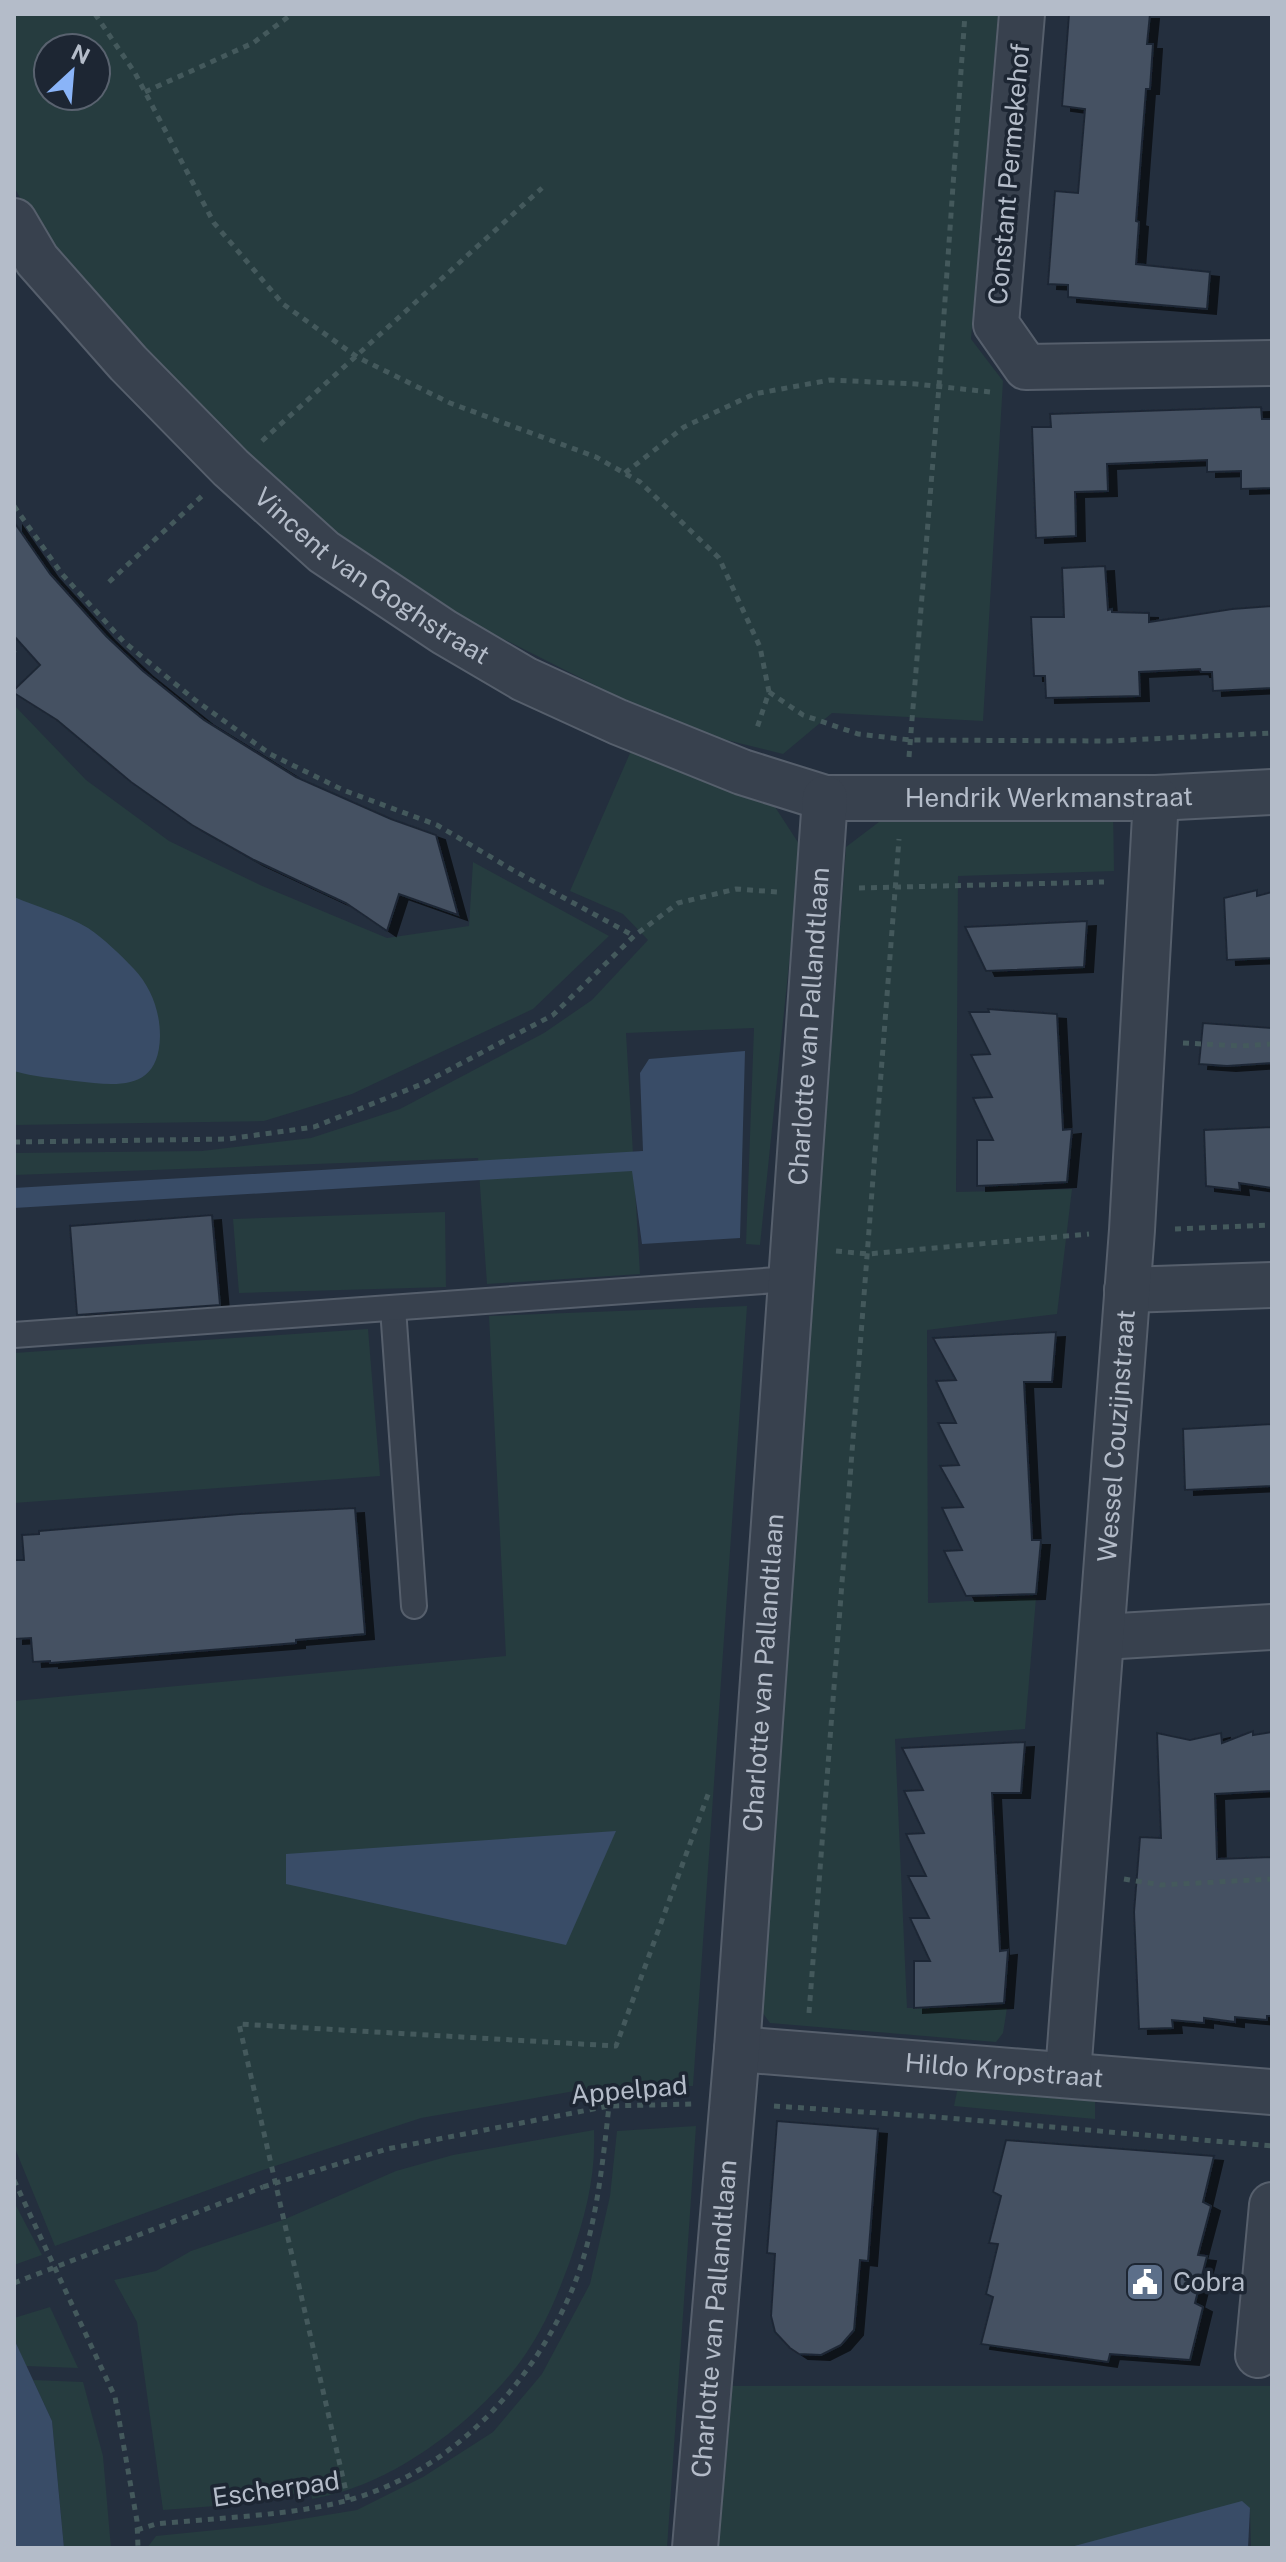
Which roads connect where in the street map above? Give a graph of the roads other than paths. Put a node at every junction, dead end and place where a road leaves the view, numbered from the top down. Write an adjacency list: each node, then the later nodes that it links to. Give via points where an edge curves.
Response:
1 (1022, 14): 3 (street, Constant Permekehof, via 996,324 1026,367)
2 (14, 221): 5 (street, Vincent van Goghstraat, via 37,260 128,363 231,468 324,552 524,679 742,772)
3 (1272, 363)
4 (1272, 792): 6 (street, Hendrik Werkmanstraat)
5 (825, 798): 6 (street, Hendrik Werkmanstraat, via 903,807); 7 (street, Charlotte van Pallandtlaan)
6 (1156, 798): 9 (street, Wessel Couzijnstraat)
7 (792, 1264): 10 (lane); 15 (street, Charlotte van Pallandtlaan)
8 (1272, 1285): 9 (street)
9 (1127, 1290): 14 (street, Wessel Couzijnstraat)
10 (393, 1308): 11 (lane); 12 (lane)
11 (14, 1335)
12 (414, 1606)
13 (1272, 1627): 14 (street)
14 (1102, 1637): 16 (street, Wessel Couzijnstraat)
15 (737, 2049): 16 (street, Hildo Kropstraat); 20 (street, Charlotte van Pallandtlaan)
16 (1068, 2074): 17 (street, Hildo Kropstraat)
17 (1272, 2092)
18 (1272, 2205): 19 (street)
19 (1258, 2355)
20 (695, 2548)

